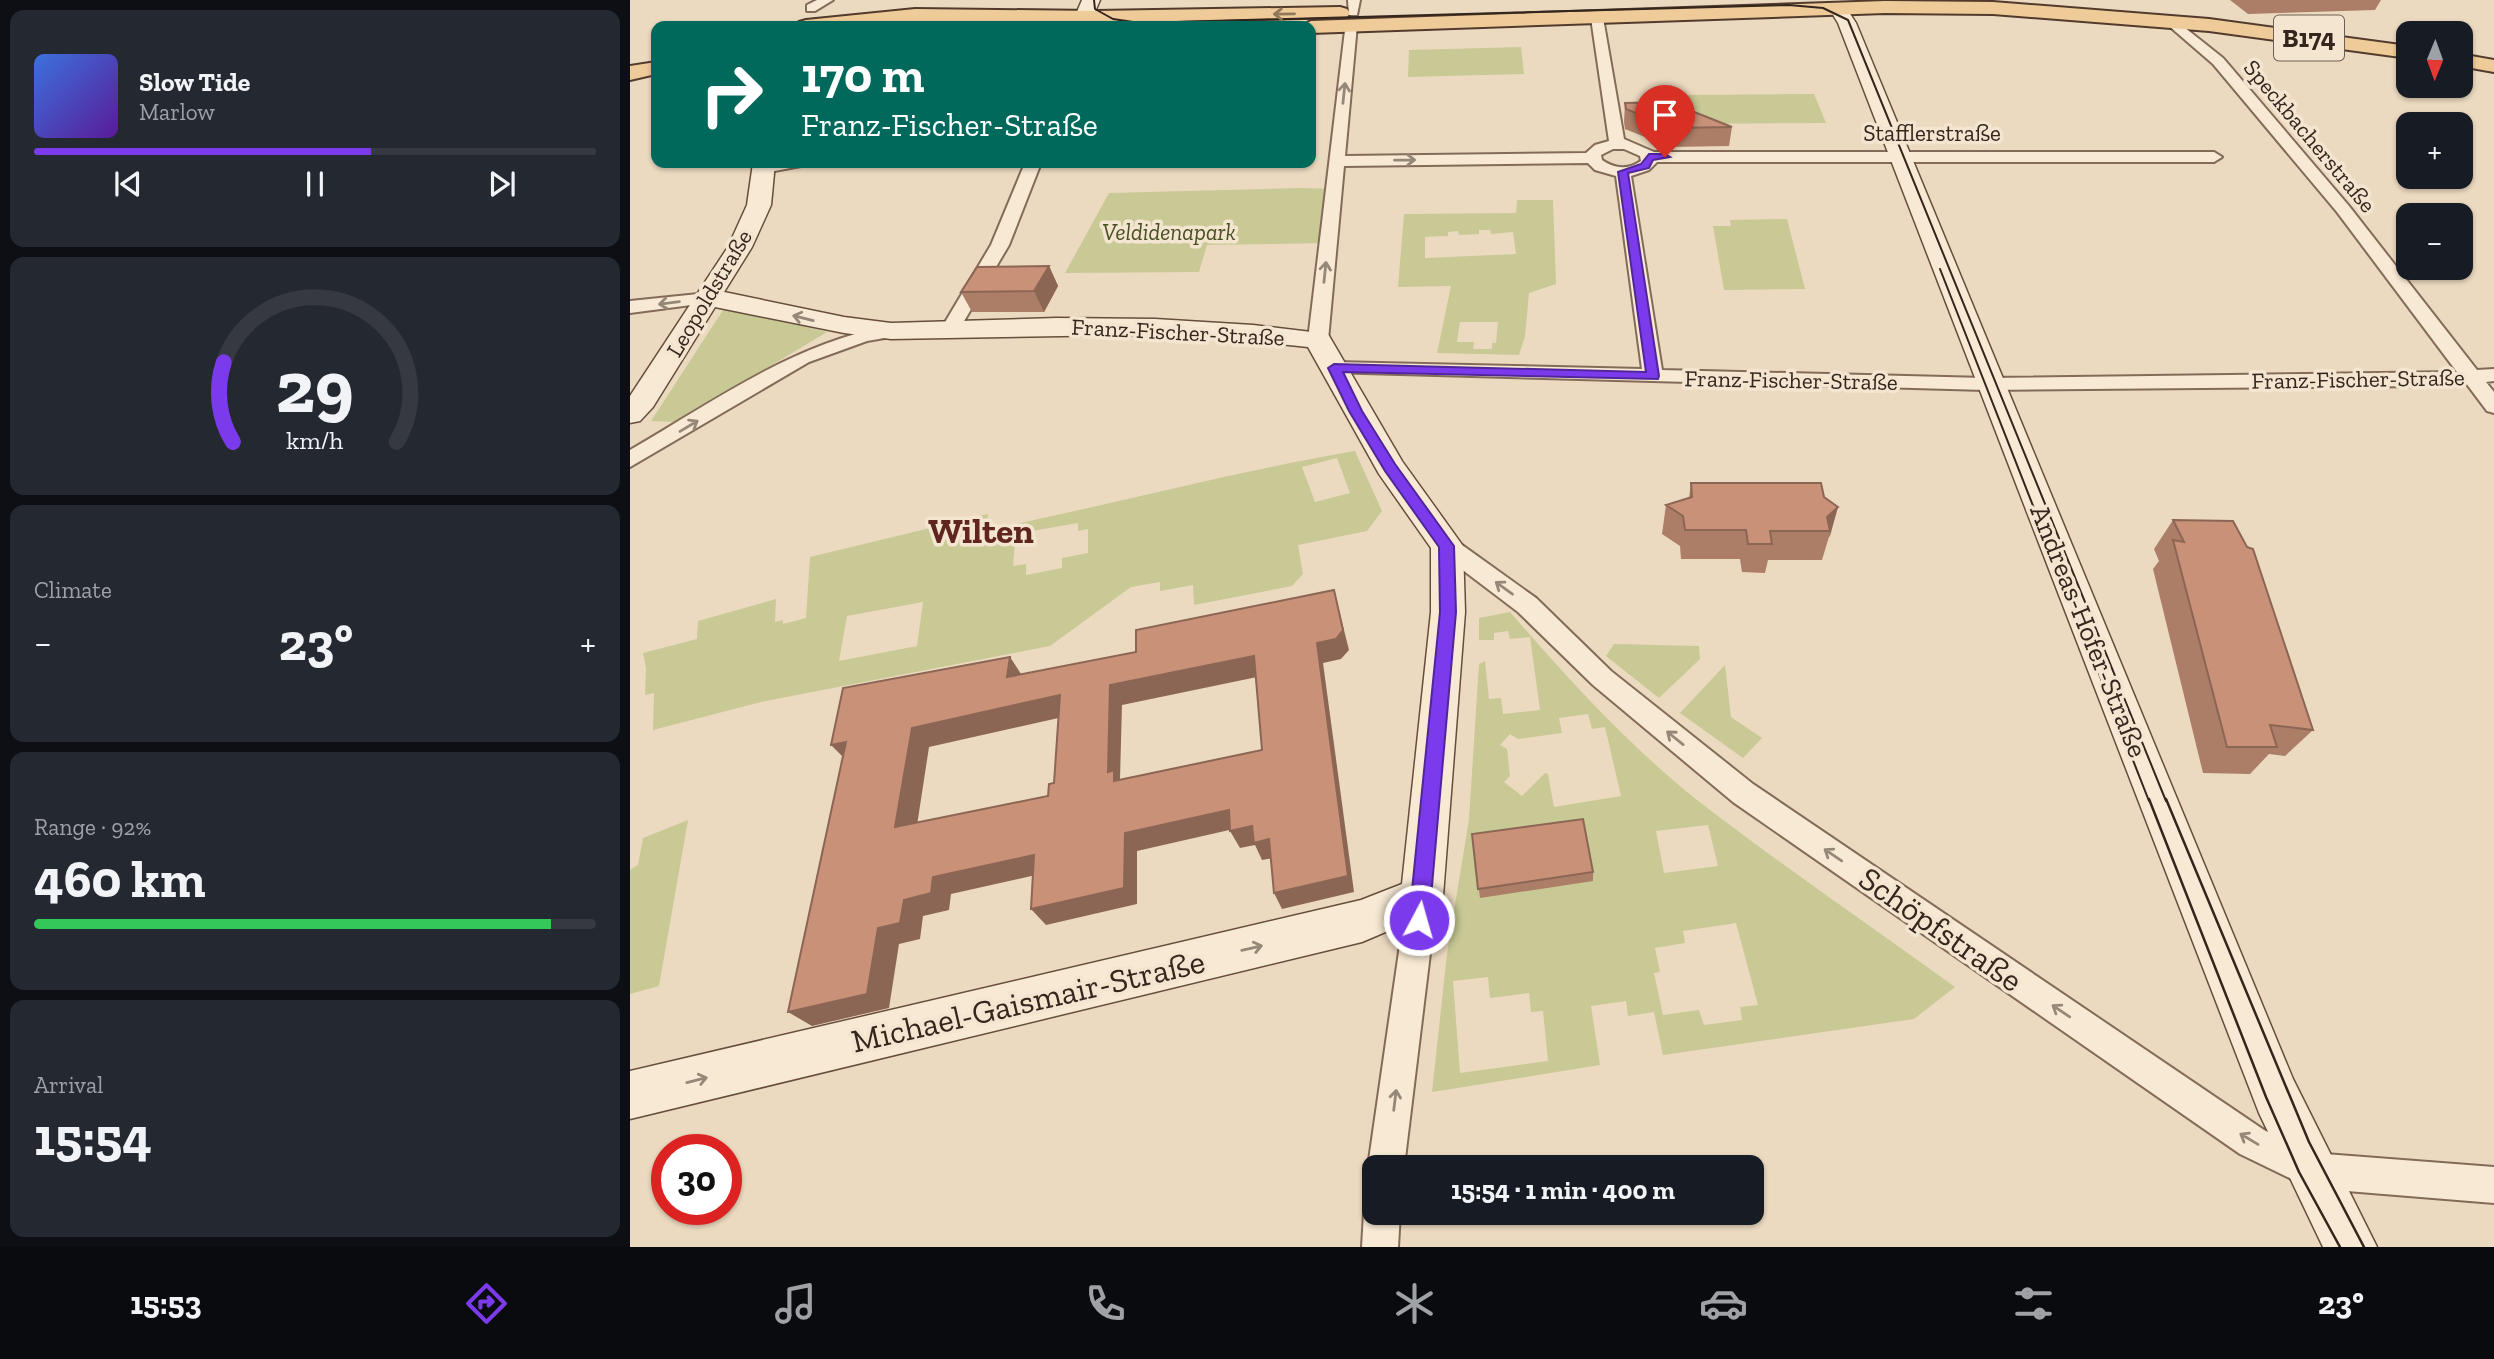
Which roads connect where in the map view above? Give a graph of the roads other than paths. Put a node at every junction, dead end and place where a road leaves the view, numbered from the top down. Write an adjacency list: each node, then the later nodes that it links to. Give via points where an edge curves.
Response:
1 (1786, 0): 6 (main road, B174)
2 (2035, 3): 3 (main road, B174); 9 (main road, B174); 11 (main road, B174, via 2152,13)
3 (1834, 5): 7 (main road, B174); 21 (street, Andreas-Hofer-Straße, via 1847,23)
4 (1086, 9): 6 (main road, B174, one-way to 4, via 1129,17); 8 (main road, B174)
5 (801, 12): 8 (main road, B174)
6 (1353, 13): 7 (main road, B174); 10 (main road, B174); 25 (street, one-way to 6)
7 (1597, 18): 20 (street)
8 (1005, 21)
9 (2174, 23): 11 (main road, B174); 15 (street, Speckbacherstraße)
10 (1316, 25)
11 (2209, 25): 12 (main road, B174); 15 (street, Speckbacherstraße, via 2210,47)
12 (2396, 50)
13 (651, 55): 14 (main road)
14 (630, 59)
15 (2218, 61): 37 (street, Speckbacherstraße, via 2343,208)
16 (2473, 62): 17 (main road)
17 (2494, 66)
18 (651, 69): 19 (main road)
19 (630, 73)
20 (1617, 144): 22 (street, via 1642,149); 24 (street, via 1597,150)
21 (1899, 155): 22 (street, Stafflerstraße); 23 (street, Stafflerstraße); 38 (street, Andreas-Hofer-Straße)
22 (1649, 157): 28 (street, via 1645,166)
23 (2214, 157)
24 (1593, 158): 25 (street, one-way to 24); 28 (street, via 1599,166)
25 (1337, 161): 33 (street, one-way to 25)
26 (764, 168): 29 (street, Leopoldstraße, via 752,222)
27 (1031, 168): 31 (street, via 1000,245)
28 (1623, 172): 36 (street)
29 (708, 298): 30 (street, one-way to 30); 32 (street, Franz-Fischer-Straße, one-way to 29, via 826,324); 40 (street, Leopoldstraße)
30 (630, 307)
31 (950, 329): 32 (street, Franz-Fischer-Straße); 33 (street, Franz-Fischer-Straße, via 1158,328 1253,331)
32 (895, 331): 41 (street, Franz-Fischer-Straße, one-way to 32, via 802,358 863,336)
33 (1318, 340): 34 (street, Franz-Fischer-Straße)
34 (1334, 368): 36 (street, Franz-Fischer-Straße); 42 (street, via 1390,467)
35 (2494, 375): 37 (street, Franz-Fischer-Straße)
36 (1653, 376): 38 (street, Franz-Fischer-Straße)
37 (2471, 377): 38 (street, Franz-Fischer-Straße); 39 (street, Speckbacherstraße)
38 (1991, 384): 46 (street, Andreas-Hofer-Straße, via 2264,1067)
39 (2494, 406)
40 (630, 414)
41 (630, 460)
42 (1447, 546): 43 (street, via 1448,612); 46 (street, Schöpfstraße, one-way to 42, via 2252,1142 1743,793 1602,678 1527,605)
43 (1422, 896): 44 (street, Michael-Gaismair-Straße, one-way to 43, via 1362,921); 45 (street, one-way to 43)
44 (630, 1095)
45 (1388, 1155)
46 (2310, 1170): 47 (street, Schöpfstraße); 50 (street, Andreas-Hofer-Straße)
47 (2494, 1185)
48 (1381, 1225): 49 (street)
49 (1380, 1247)
50 (2351, 1247)

